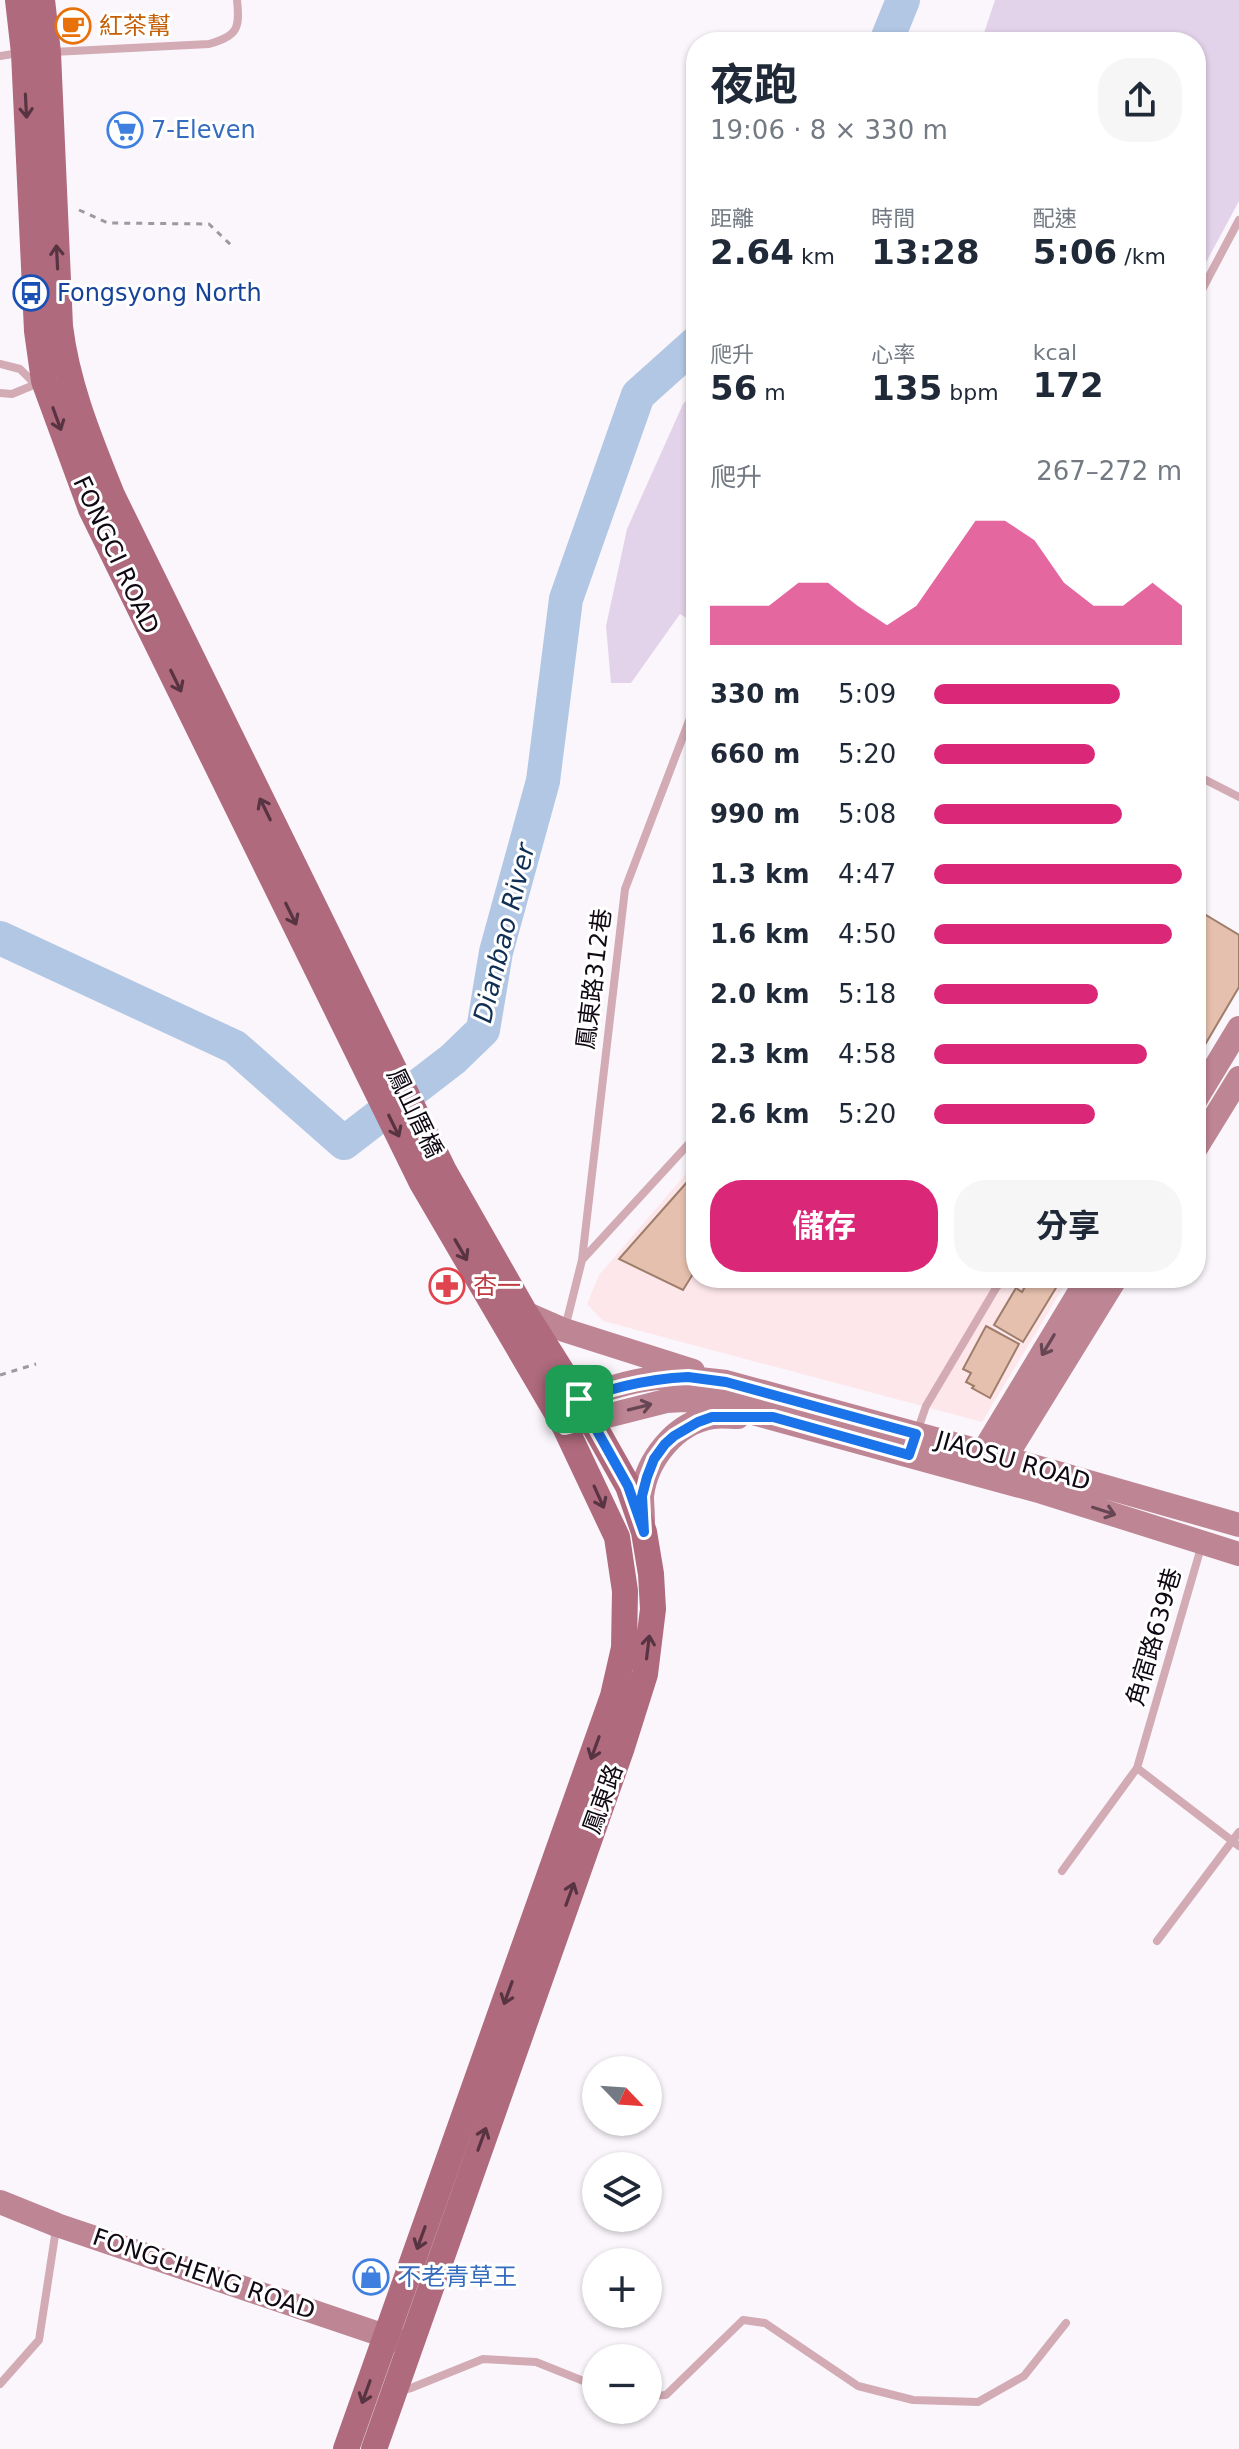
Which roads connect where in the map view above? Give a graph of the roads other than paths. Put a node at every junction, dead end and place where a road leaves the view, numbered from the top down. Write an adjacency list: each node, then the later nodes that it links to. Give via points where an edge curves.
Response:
1 (18, 0): 4 (main road, FONGCI ROAD)
2 (42, 0): 4 (main road, FONGCI ROAD)
3 (237, 0): 4 (lane, via 240,22 235,31 209,44)
4 (24, 54): 8 (main road, FONGCI ROAD, one-way to 4, via 60,326 55,211); 9 (main road, FONGCI ROAD, one-way to 9)
5 (1239, 220): 6 (lane)
6 (1206, 282)
7 (0, 364): 9 (lane, via 20,369)
8 (69, 374): 9 (lane); 14 (main road, FONGCI ROAD, one-way to 8, via 112,495)
9 (40, 383): 10 (lane); 14 (main road, FONGCI ROAD, one-way to 14, via 91,509)
10 (0, 393)
11 (686, 729): 22 (lane, 鳳東路312巷, via 625,889)
12 (1206, 780): 13 (lane)
13 (1239, 797)
14 (351, 1010): 16 (main road, FONGCI ROAD)
15 (1239, 1028): 18 (main road)
16 (376, 1062): 21 (main road, 鳳山厝橋)
17 (1239, 1078): 19 (main road)
18 (1206, 1082)
19 (1206, 1132)
20 (686, 1147): 22 (lane)
21 (433, 1177): 26 (main road, 鳳東路); 31 (main road, 鳳東路, one-way to 31)
22 (582, 1260): 27 (lane, 鳳東路312巷)
23 (996, 1288): 32 (lane, via 926,1406)
24 (1083, 1288): 33 (main road, one-way to 33)
25 (1109, 1288): 33 (main road)
26 (525, 1313): 27 (main road); 29 (main road, 鳳東路)
27 (564, 1330): 28 (main road)
28 (726, 1382): 29 (main road, JIAOSU ROAD, via 654,1378 627,1384); 32 (main road, JIAOSU ROAD)
29 (585, 1409): 30 (main road, JIAOSU ROAD, one-way to 30, via 685,1400); 31 (main road, JIAOSU ROAD); 36 (main road, 鳳東路, via 628,1486)
30 (773, 1417): 32 (main road, JIAOSU ROAD); 36 (main road, via 712,1417 665,1444 642,1496)
31 (560, 1418): 47 (main road, 鳳東路, one-way to 47, via 617,1537 625,1591 624,1648 609,1708)
32 (912, 1445): 33 (main road, JIAOSU ROAD)
33 (990, 1466): 34 (main road, JIAOSU ROAD); 37 (main road, JIAOSU ROAD, one-way to 37)
34 (1210, 1517): 35 (main road, JIAOSU ROAD); 37 (lane, 角宿路639巷)
35 (1239, 1525)
36 (644, 1532): 47 (main road, 鳳東路, one-way to 36, via 645,1674 653,1609)
37 (1202, 1542): 38 (main road, JIAOSU ROAD); 39 (lane, 角宿路639巷)
38 (1239, 1554)
39 (1137, 1768): 41 (lane); 42 (lane, 角宿路639巷)
40 (1239, 1832): 41 (lane)
41 (1236, 1843): 43 (lane)
42 (1062, 1871)
43 (1157, 1941)
44 (0, 2202): 45 (main road, FONGCHENG ROAD)
45 (57, 2225): 47 (main road, FONGCHENG ROAD); 49 (lane, via 39,2340)
46 (1066, 2323): 51 (lane, via 1024,2376 978,2402 913,2400 858,2386 765,2323 743,2320)
47 (398, 2340): 50 (main road, 鳳東路); 52 (main road, 鳳東路, one-way to 52)
48 (582, 2380): 50 (lane, via 536,2362 483,2359)
49 (0, 2384)
50 (394, 2392): 53 (main road, 鳳東路)
51 (662, 2395)
52 (346, 2449)
53 (374, 2449)

